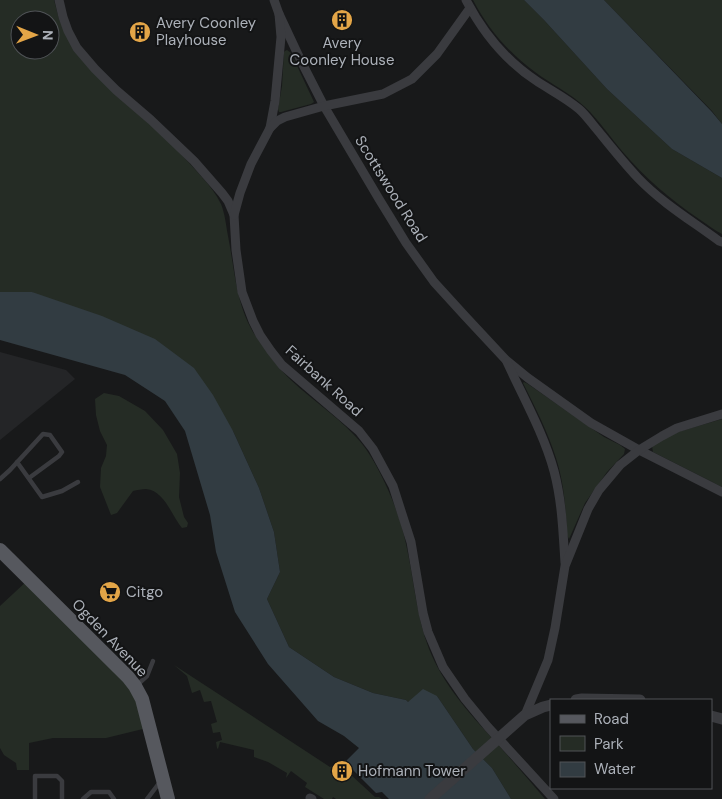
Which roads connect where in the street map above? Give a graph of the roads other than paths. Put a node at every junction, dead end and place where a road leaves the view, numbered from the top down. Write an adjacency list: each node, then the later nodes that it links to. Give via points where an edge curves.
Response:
1 (59, 0): 7 (street, Fairbank Road, via 77,48 116,90 194,161 222,193)
2 (274, 0): 4 (street, Scottswood Road)
3 (468, 4): 5 (street, via 437,54 412,79 382,94); 8 (street, via 499,50 520,69 581,110 640,180)
4 (279, 14): 5 (street, Scottswood Road); 6 (street, Scottswood Road, via 279,69)
5 (324, 106): 6 (street, via 285,117); 9 (street, Scottswood Road, via 406,243 434,282)
6 (270, 128): 7 (street, via 251,164)
7 (234, 214): 23 (street, Fairbank Road, via 239,277 256,328 282,365 359,431 373,449 393,486 411,542 423,613 436,652 456,687 488,727)
8 (721, 244)
9 (506, 360): 11 (street, Scottswood Road, via 591,423); 18 (street, Scottswood Road, via 554,471 562,515)
10 (722, 414): 11 (street, via 677,428)
11 (639, 450): 16 (street, Scottswood Road); 18 (street, via 620,465 599,490)
12 (17, 462): 13 (lane); 13 (lane, via 43,434 50,435 62,452); 14 (lane)
13 (29, 478): 15 (lane, via 42,497 62,492)
14 (0, 479)
15 (78, 482)
16 (722, 492)
17 (0, 550): 20 (main road, Ogden Avenue)
18 (565, 566): 22 (street, via 548,660)
19 (153, 661): 20 (lane, via 147,676)
20 (136, 686): 24 (main road, Ogden Avenue)
21 (550, 705): 22 (street)
22 (525, 715): 23 (street)
23 (494, 742): 31 (street); 32 (street, Fairbank Road)
24 (162, 779): 29 (lane); 30 (main road, Ogden Avenue)
25 (35, 799): 26 (lane, via 35,776 57,776 62,781)
26 (62, 799)
27 (82, 799): 28 (lane, via 92,792 108,792)
28 (114, 799)
29 (147, 799)
30 (168, 799)
31 (430, 799)
32 (554, 799)

